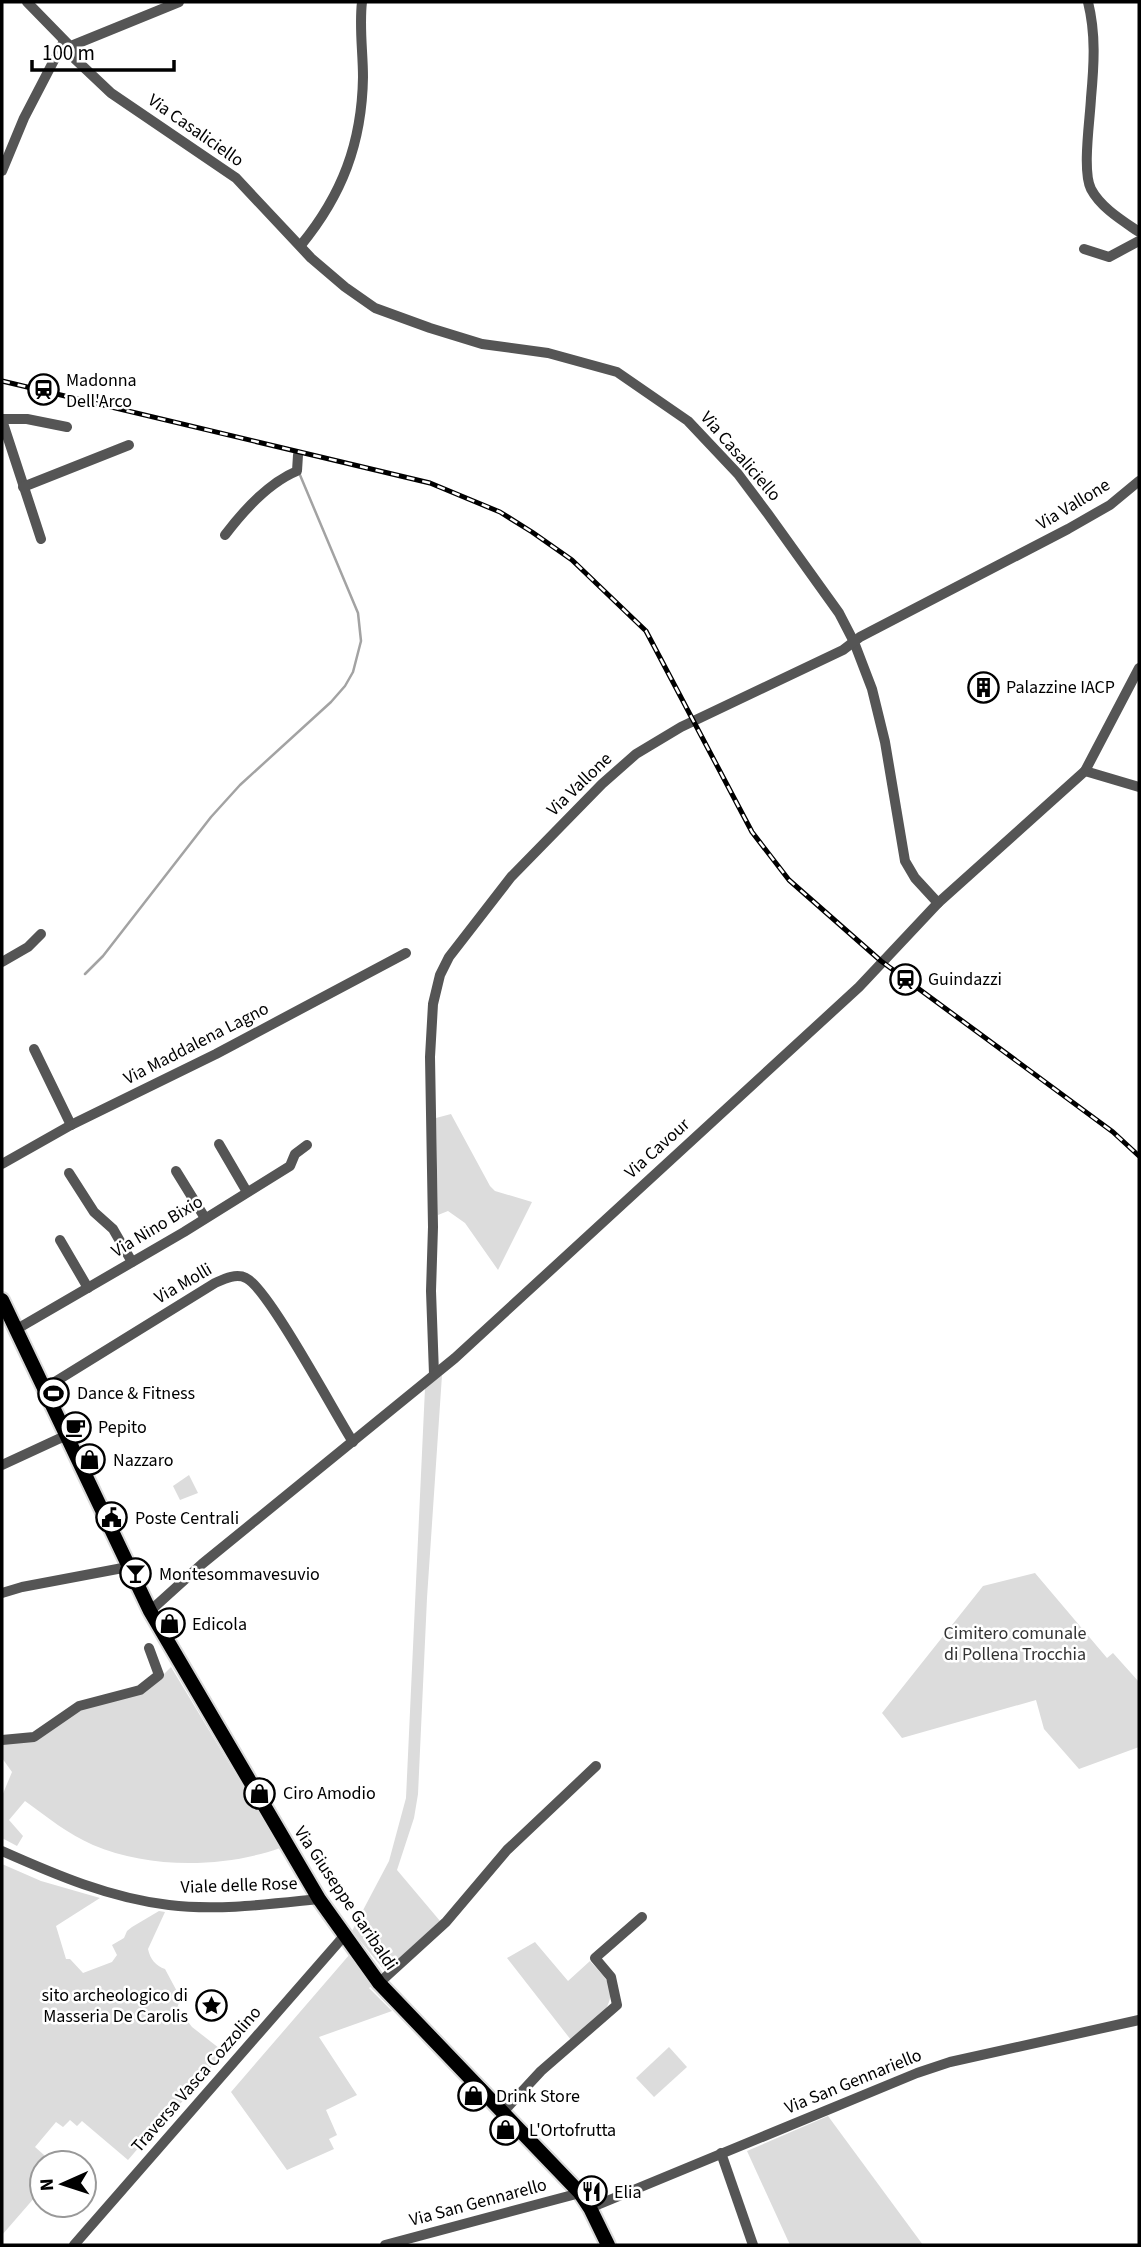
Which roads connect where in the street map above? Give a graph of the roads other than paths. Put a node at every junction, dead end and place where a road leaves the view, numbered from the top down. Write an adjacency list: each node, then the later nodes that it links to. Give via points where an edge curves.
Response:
1 (27, 2): 5 (street)
2 (179, 2): 5 (street)
3 (362, 2): 9 (street, via 361,116 334,199)
4 (1088, 2): 7 (street, via 1094,36 1088,180 1104,205)
5 (67, 44): 6 (street, via 24,118); 9 (street, Via Casaliciello, via 75,59 111,93 236,178)
6 (2, 170)
7 (1139, 232)
8 (1139, 241): 10 (street, via 1109,257)
9 (301, 246): 19 (street, Via Casaliciello, via 345,287 375,307 482,344 548,353 617,372 671,408 746,484 839,613)
10 (1084, 249)
11 (2, 419): 12 (street); 16 (street)
12 (67, 427)
13 (129, 445): 16 (street)
14 (298, 455): 17 (street, via 297,471 249,506)
15 (1139, 481): 19 (street, Via Vallone, via 1068,530)
16 (23, 487): 18 (street)
17 (225, 534)
18 (41, 540)
19 (854, 642): 23 (street, Via Casaliciello, via 885,742 905,861); 41 (street, Via Vallone, via 636,754 511,877 449,957 433,1004 430,1057)
20 (1139, 668): 21 (street, Via Cavour)
21 (1085, 771): 22 (street); 23 (street, Via Cavour)
22 (1139, 788)
23 (938, 903): 41 (street, Via Cavour, via 815,1029)
24 (41, 934): 26 (street)
25 (406, 953): 28 (street, Via Maddalena Lagno)
26 (2, 962)
27 (34, 1049): 28 (street)
28 (71, 1125): 31 (street, Via Maddalena Lagno)
29 (219, 1144): 34 (street)
30 (307, 1145): 34 (street, Via Nino Bixio, via 295,1154 290,1166)
31 (2, 1164)
32 (176, 1171): 35 (street)
33 (69, 1173): 37 (street, via 94,1212 113,1229)
34 (247, 1192): 35 (street, Via Nino Bixio)
35 (205, 1218): 37 (street, Via Nino Bixio)
36 (60, 1240): 38 (street)
37 (132, 1262): 38 (street, Via Nino Bixio)
38 (88, 1288): 40 (street, Via Nino Bixio)
39 (2, 1300): 40 (main road, Via Giuseppe Garibaldi)
40 (17, 1329): 42 (main road, Via Giuseppe Garibaldi)
41 (435, 1374): 44 (street, Via Cavour)
42 (45, 1388): 43 (main road, Via Giuseppe Garibaldi); 44 (street, Via Molli, via 215,1283 240,1276 256,1285)
43 (66, 1435): 45 (street); 46 (main road, Via Giuseppe Garibaldi)
44 (352, 1442): 48 (street, Via Cavour)
45 (2, 1465)
46 (128, 1567): 47 (street); 48 (main road, Via Giuseppe Garibaldi)
47 (2, 1593)
48 (150, 1611): 53 (main road, Via Giuseppe Garibaldi)
49 (149, 1648): 50 (street, via 159,1675 141,1690 79,1706 34,1737)
50 (2, 1740)
51 (596, 1766): 56 (street, via 507,1850 446,1922)
52 (2, 1851): 53 (street, Viale delle Rose, via 85,1886 146,1902 195,1907)
53 (319, 1899): 55 (main road, Via Giuseppe Garibaldi)
54 (642, 1917): 58 (street, via 595,1958 611,1977 617,2005 541,2071)
55 (344, 1936): 56 (main road, Via Giuseppe Garibaldi); 62 (street, Traversa Vasca Cozzolino)
56 (379, 1983): 58 (main road, Via Giuseppe Garibaldi)
57 (1139, 2020): 59 (street, Via San Gennariello, via 928,2069)
58 (503, 2112): 60 (main road, Via Giuseppe Garibaldi)
59 (721, 2153): 61 (street, Via San Gennariello); 65 (street)
60 (580, 2193): 61 (main road, Via Giuseppe Garibaldi); 63 (street, Via San Gennarello)
61 (590, 2208): 64 (main road, Via Giuseppe Garibaldi)
62 (74, 2245)
63 (385, 2245)
64 (608, 2245)
65 (753, 2245)

